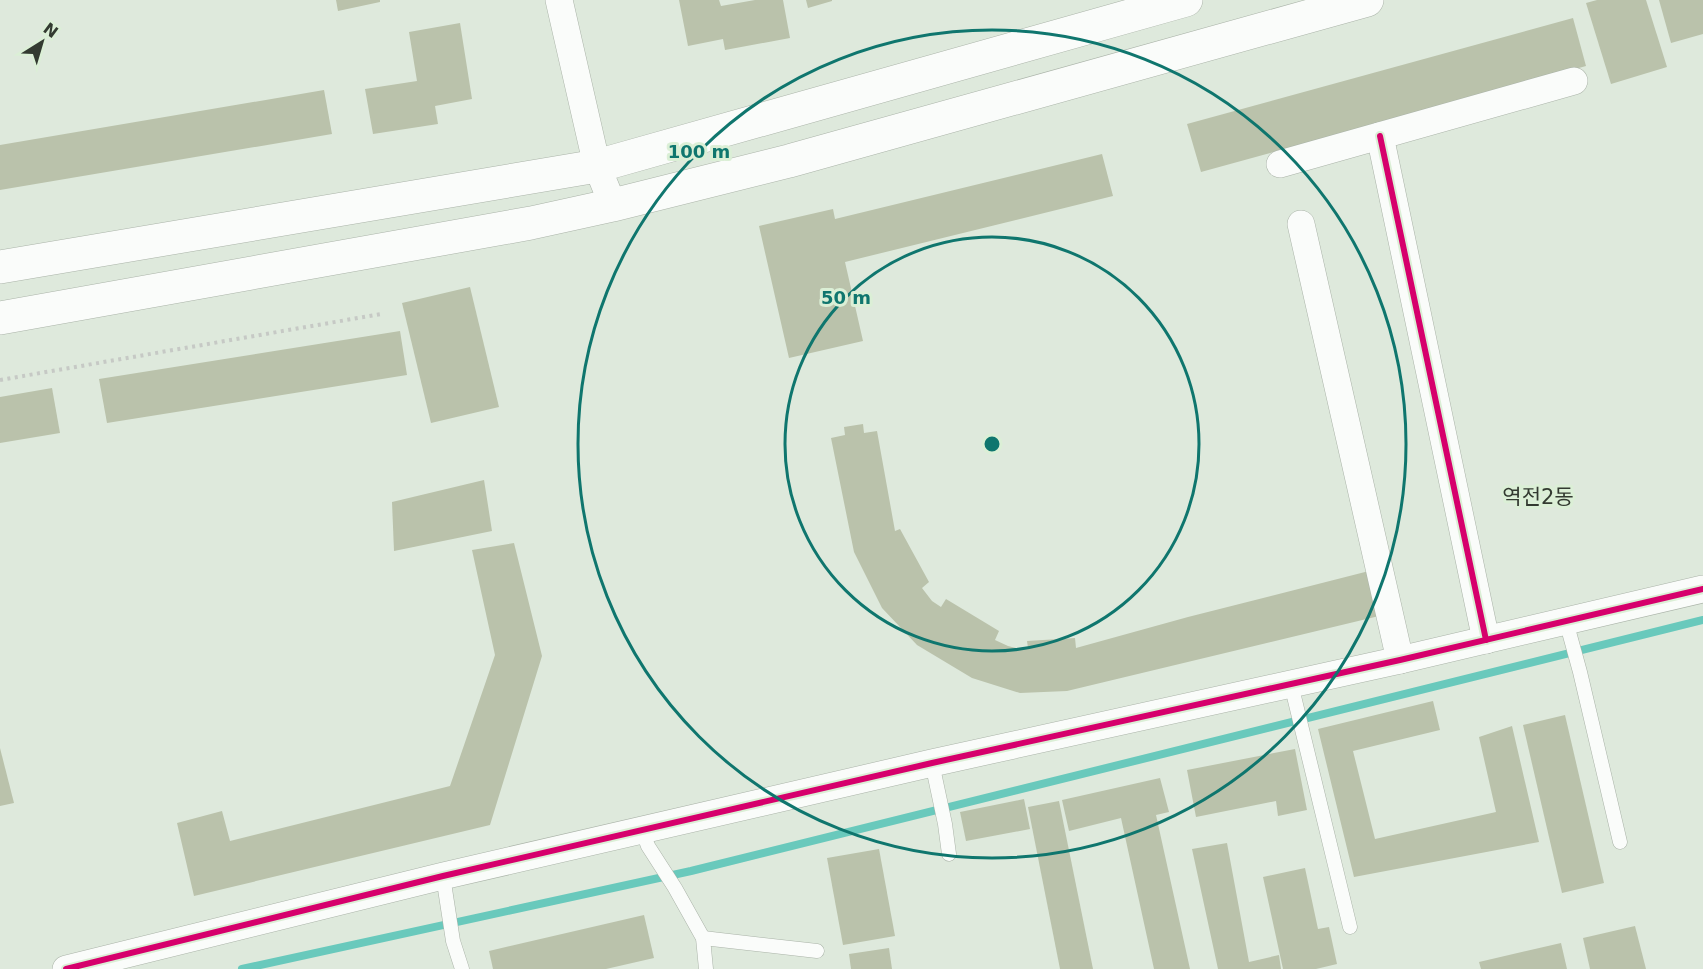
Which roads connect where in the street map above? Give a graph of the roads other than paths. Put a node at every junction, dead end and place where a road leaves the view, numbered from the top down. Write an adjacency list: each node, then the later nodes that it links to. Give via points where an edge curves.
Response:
1 (559, 0): 7 (street)
2 (1186, 0): 7 (main road)
3 (1367, 0): 8 (main road, via 789,161)
4 (1575, 81): 5 (street)
5 (1380, 136): 6 (street); 14 (street)
6 (1280, 164)
7 (597, 166): 8 (street); 10 (main road)
8 (613, 205): 11 (main road)
9 (1301, 224): 15 (street)
10 (0, 267)
11 (0, 318)
12 (1703, 589): 13 (street)
13 (1568, 629): 14 (street); 19 (lane)
14 (1486, 640): 15 (street)
15 (1400, 660): 16 (street)
16 (1293, 695): 17 (street); 22 (lane)
17 (934, 772): 18 (street); 20 (lane)
18 (645, 838): 21 (street); 23 (lane)
19 (1620, 842)
20 (949, 854)
21 (442, 876): 25 (street); 26 (lane)
22 (1350, 927)
23 (704, 938): 24 (lane); 27 (lane)
24 (817, 951)
25 (66, 969)
26 (462, 969)
27 (706, 969)

